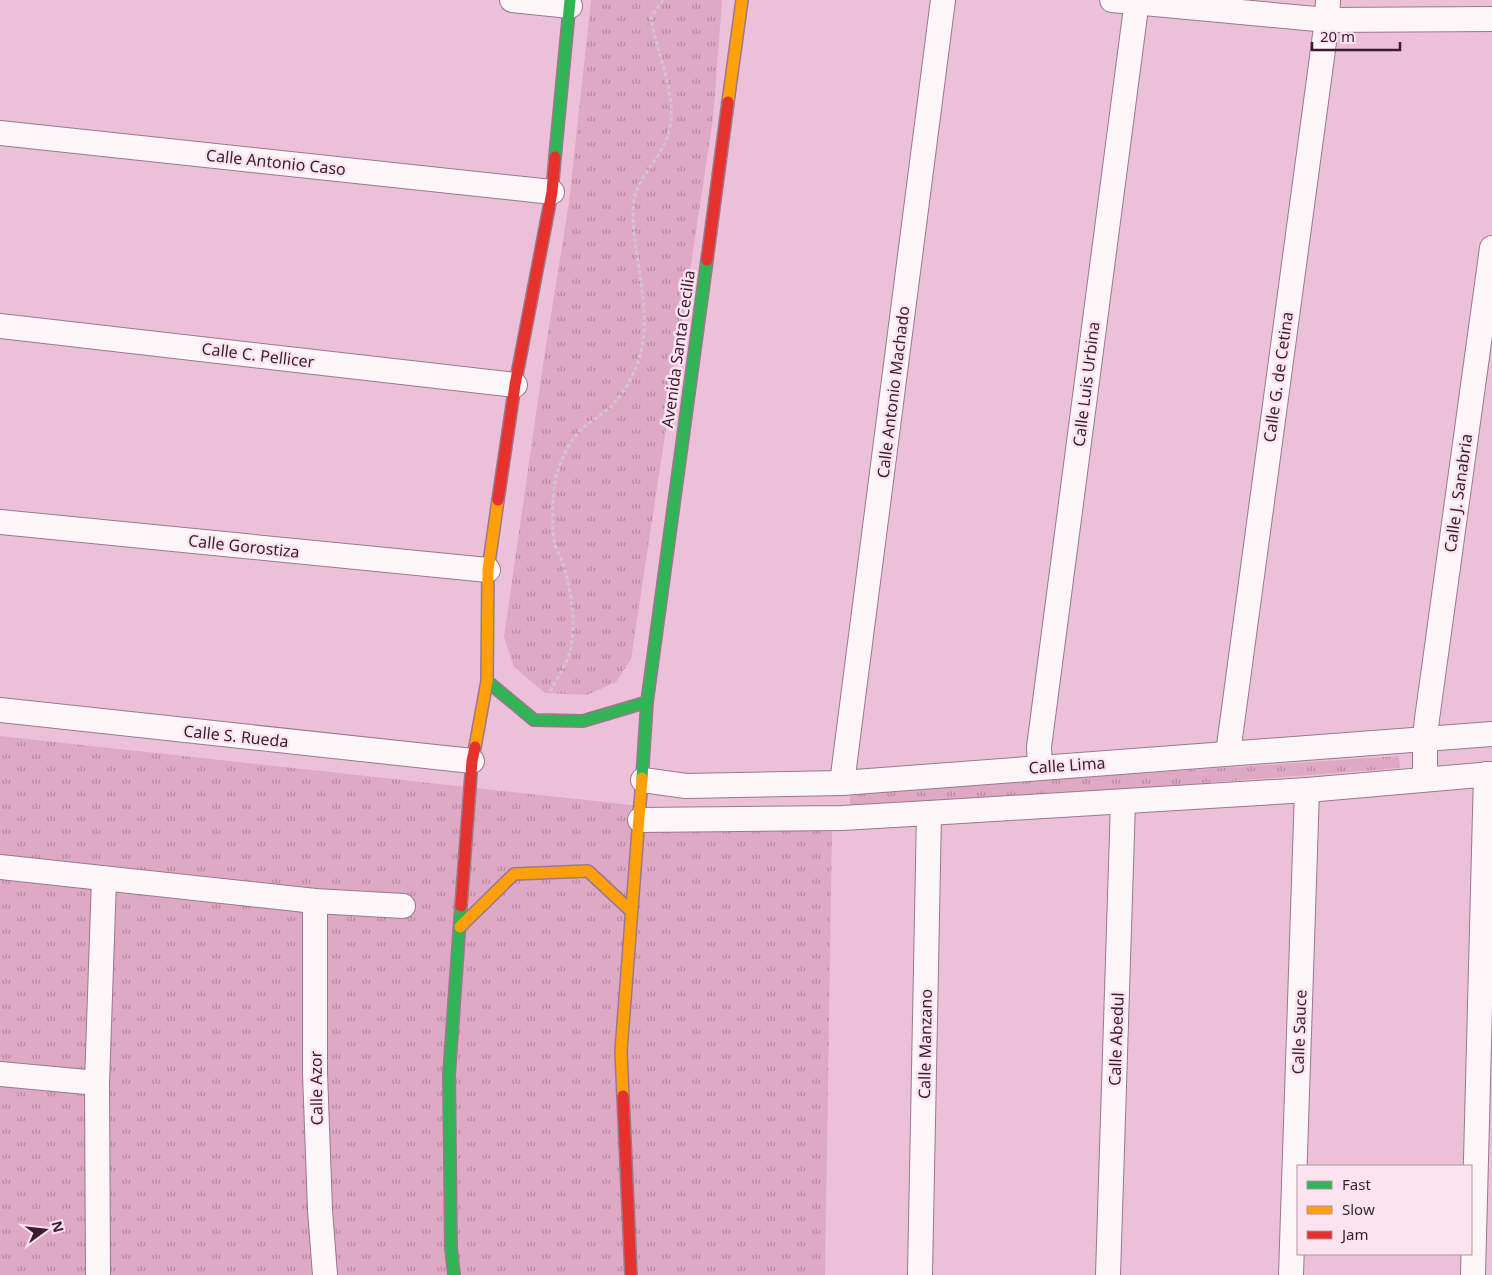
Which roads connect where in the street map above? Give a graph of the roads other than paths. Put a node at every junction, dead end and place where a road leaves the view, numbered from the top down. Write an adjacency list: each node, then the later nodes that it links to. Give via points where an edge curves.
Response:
1 (512, 0): 6 (street)
2 (742, 0): 17 (street, Avenida Santa Cecilia)
3 (943, 0): 27 (street, Calle Antonio Machado)
4 (1112, 0): 5 (street)
5 (1136, 1): 7 (street); 23 (street, Calle Luis Urbina, via 1039,747)
6 (570, 3): 10 (street)
7 (1327, 10): 8 (street); 21 (street, Calle G. de Cetina)
8 (1492, 19)
9 (0, 133): 10 (street, Calle Antonio Caso)
10 (552, 192): 13 (street)
11 (1492, 248): 20 (street, Calle J. Sanabria)
12 (0, 326): 13 (street, Calle C. Pellicer)
13 (515, 385): 15 (street)
14 (0, 522): 15 (street, Calle Gorostiza)
15 (488, 570): 16 (street)
16 (487, 681): 17 (street, via 534,720 583,721); 22 (street)
17 (647, 702): 26 (street, Avenida Santa Cecilia)
18 (0, 710): 22 (street, Calle S. Rueda)
19 (1492, 734): 20 (street, Calle Lima)
20 (1425, 738): 21 (street, Calle Lima); 25 (street, Calle J. Sanabria)
21 (1228, 753): 23 (street, Calle Lima)
22 (472, 761): 37 (street)
23 (1040, 767): 27 (street, Calle Lima)
24 (1489, 774): 25 (street); 47 (street)
25 (1425, 779): 28 (street)
26 (643, 780): 27 (street, Calle Lima, via 686,786); 31 (street, Avenida Santa Cecilia)
27 (842, 783)
28 (1307, 790): 29 (street); 46 (street, Calle Sauce)
29 (1123, 802): 30 (street); 45 (street, Calle Abedul)
30 (929, 813): 31 (street, via 842,818); 44 (street, Calle Manzano)
31 (640, 820): 36 (street, Avenida Santa Cecilia)
32 (0, 868): 33 (street)
33 (104, 879): 34 (street); 39 (street)
34 (315, 901): 35 (street); 41 (street, Calle Azor, via 315,1073)
35 (403, 906)
36 (631, 911): 37 (street, via 588,871 514,874); 43 (street, Avenida Santa Cecilia, via 621,1051)
37 (460, 927): 42 (street, via 449,1075)
38 (0, 1074): 39 (street)
39 (97, 1083): 40 (street)
40 (98, 1275)
41 (324, 1275)
42 (454, 1275)
43 (631, 1275)
44 (920, 1275)
45 (1108, 1275)
46 (1291, 1275)
47 (1473, 1275)

